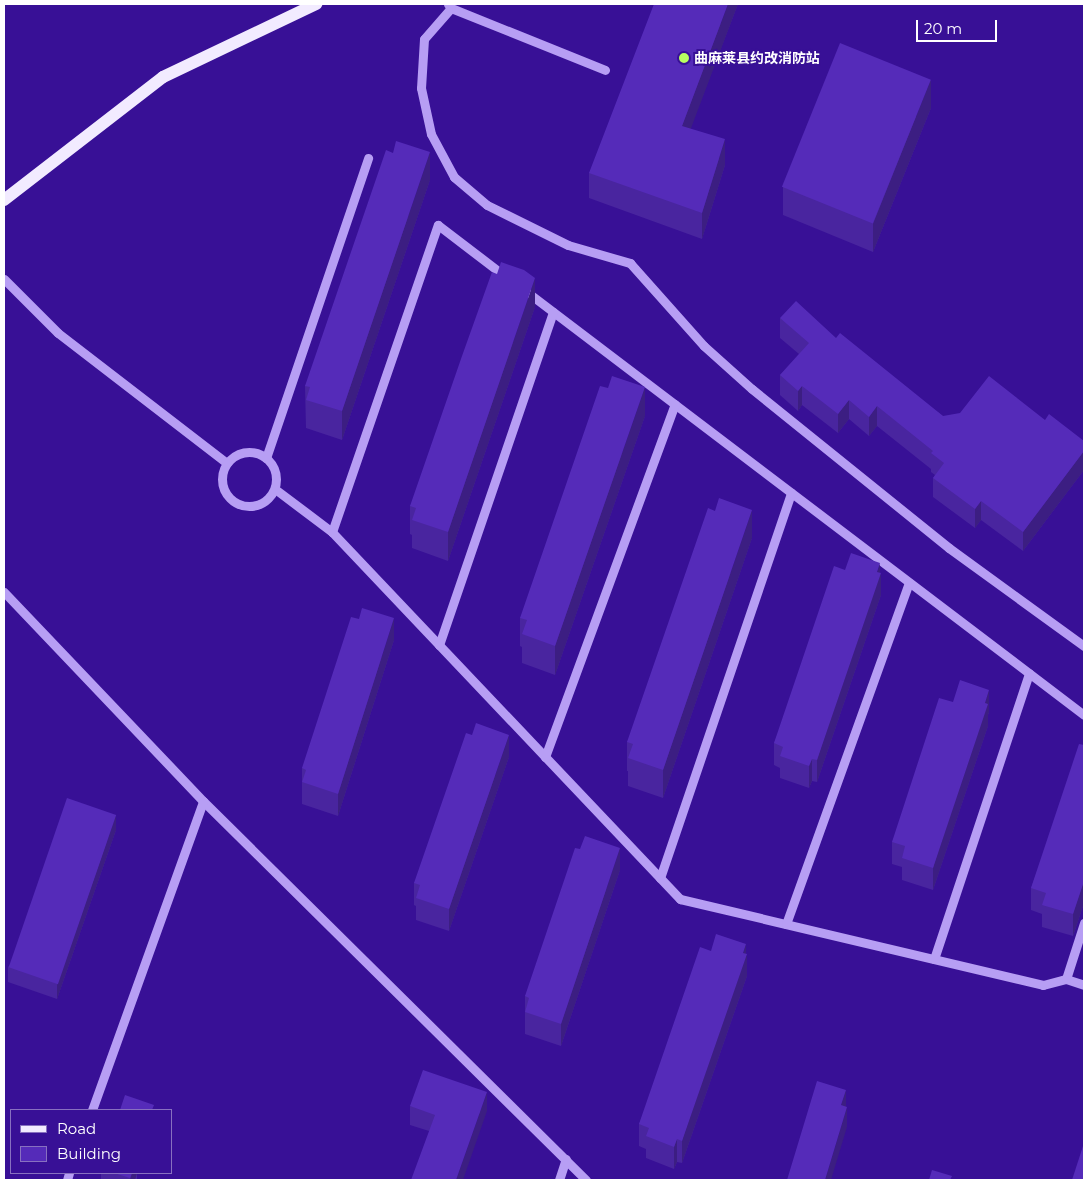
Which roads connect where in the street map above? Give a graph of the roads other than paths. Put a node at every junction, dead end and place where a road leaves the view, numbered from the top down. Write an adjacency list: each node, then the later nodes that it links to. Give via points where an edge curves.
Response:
1 (316, 4): 5 (main road, via 163,76)
2 (449, 6): 3 (street); 17 (street, via 424,39 421,88 432,134 454,177 486,205 568,245 630,263 704,346 752,389 949,548)
3 (606, 70)
4 (368, 158): 9 (street)
5 (4, 200)
6 (4, 279): 10 (street, via 58,333)
7 (553, 312): 8 (street); 13 (street, via 438,225); 16 (street)
8 (675, 404): 12 (street); 20 (street)
9 (266, 458): 10 (street, via 248,451 238,453); 11 (street, via 274,468)
10 (227, 462): 11 (street, via 221,479 223,490 238,505 260,504)
11 (274, 489): 13 (street)
12 (791, 493): 14 (street); 22 (street)
13 (332, 532): 16 (street)
14 (908, 582): 18 (street); 24 (street)
15 (4, 592): 21 (street)
16 (439, 645): 20 (street)
17 (1084, 646)
18 (1029, 673): 19 (street); 25 (street)
19 (1084, 715)
20 (546, 757): 22 (street)
21 (203, 802): 28 (street); 29 (street)
22 (660, 878): 24 (street, via 680,899)
23 (1084, 923): 26 (street)
24 (786, 924): 25 (street)
25 (934, 959): 26 (street, via 1043,985)
26 (1066, 979): 27 (street)
27 (1084, 985)
28 (92, 1109)
29 (566, 1159): 30 (street); 31 (street)
30 (559, 1180)
31 (586, 1180)

